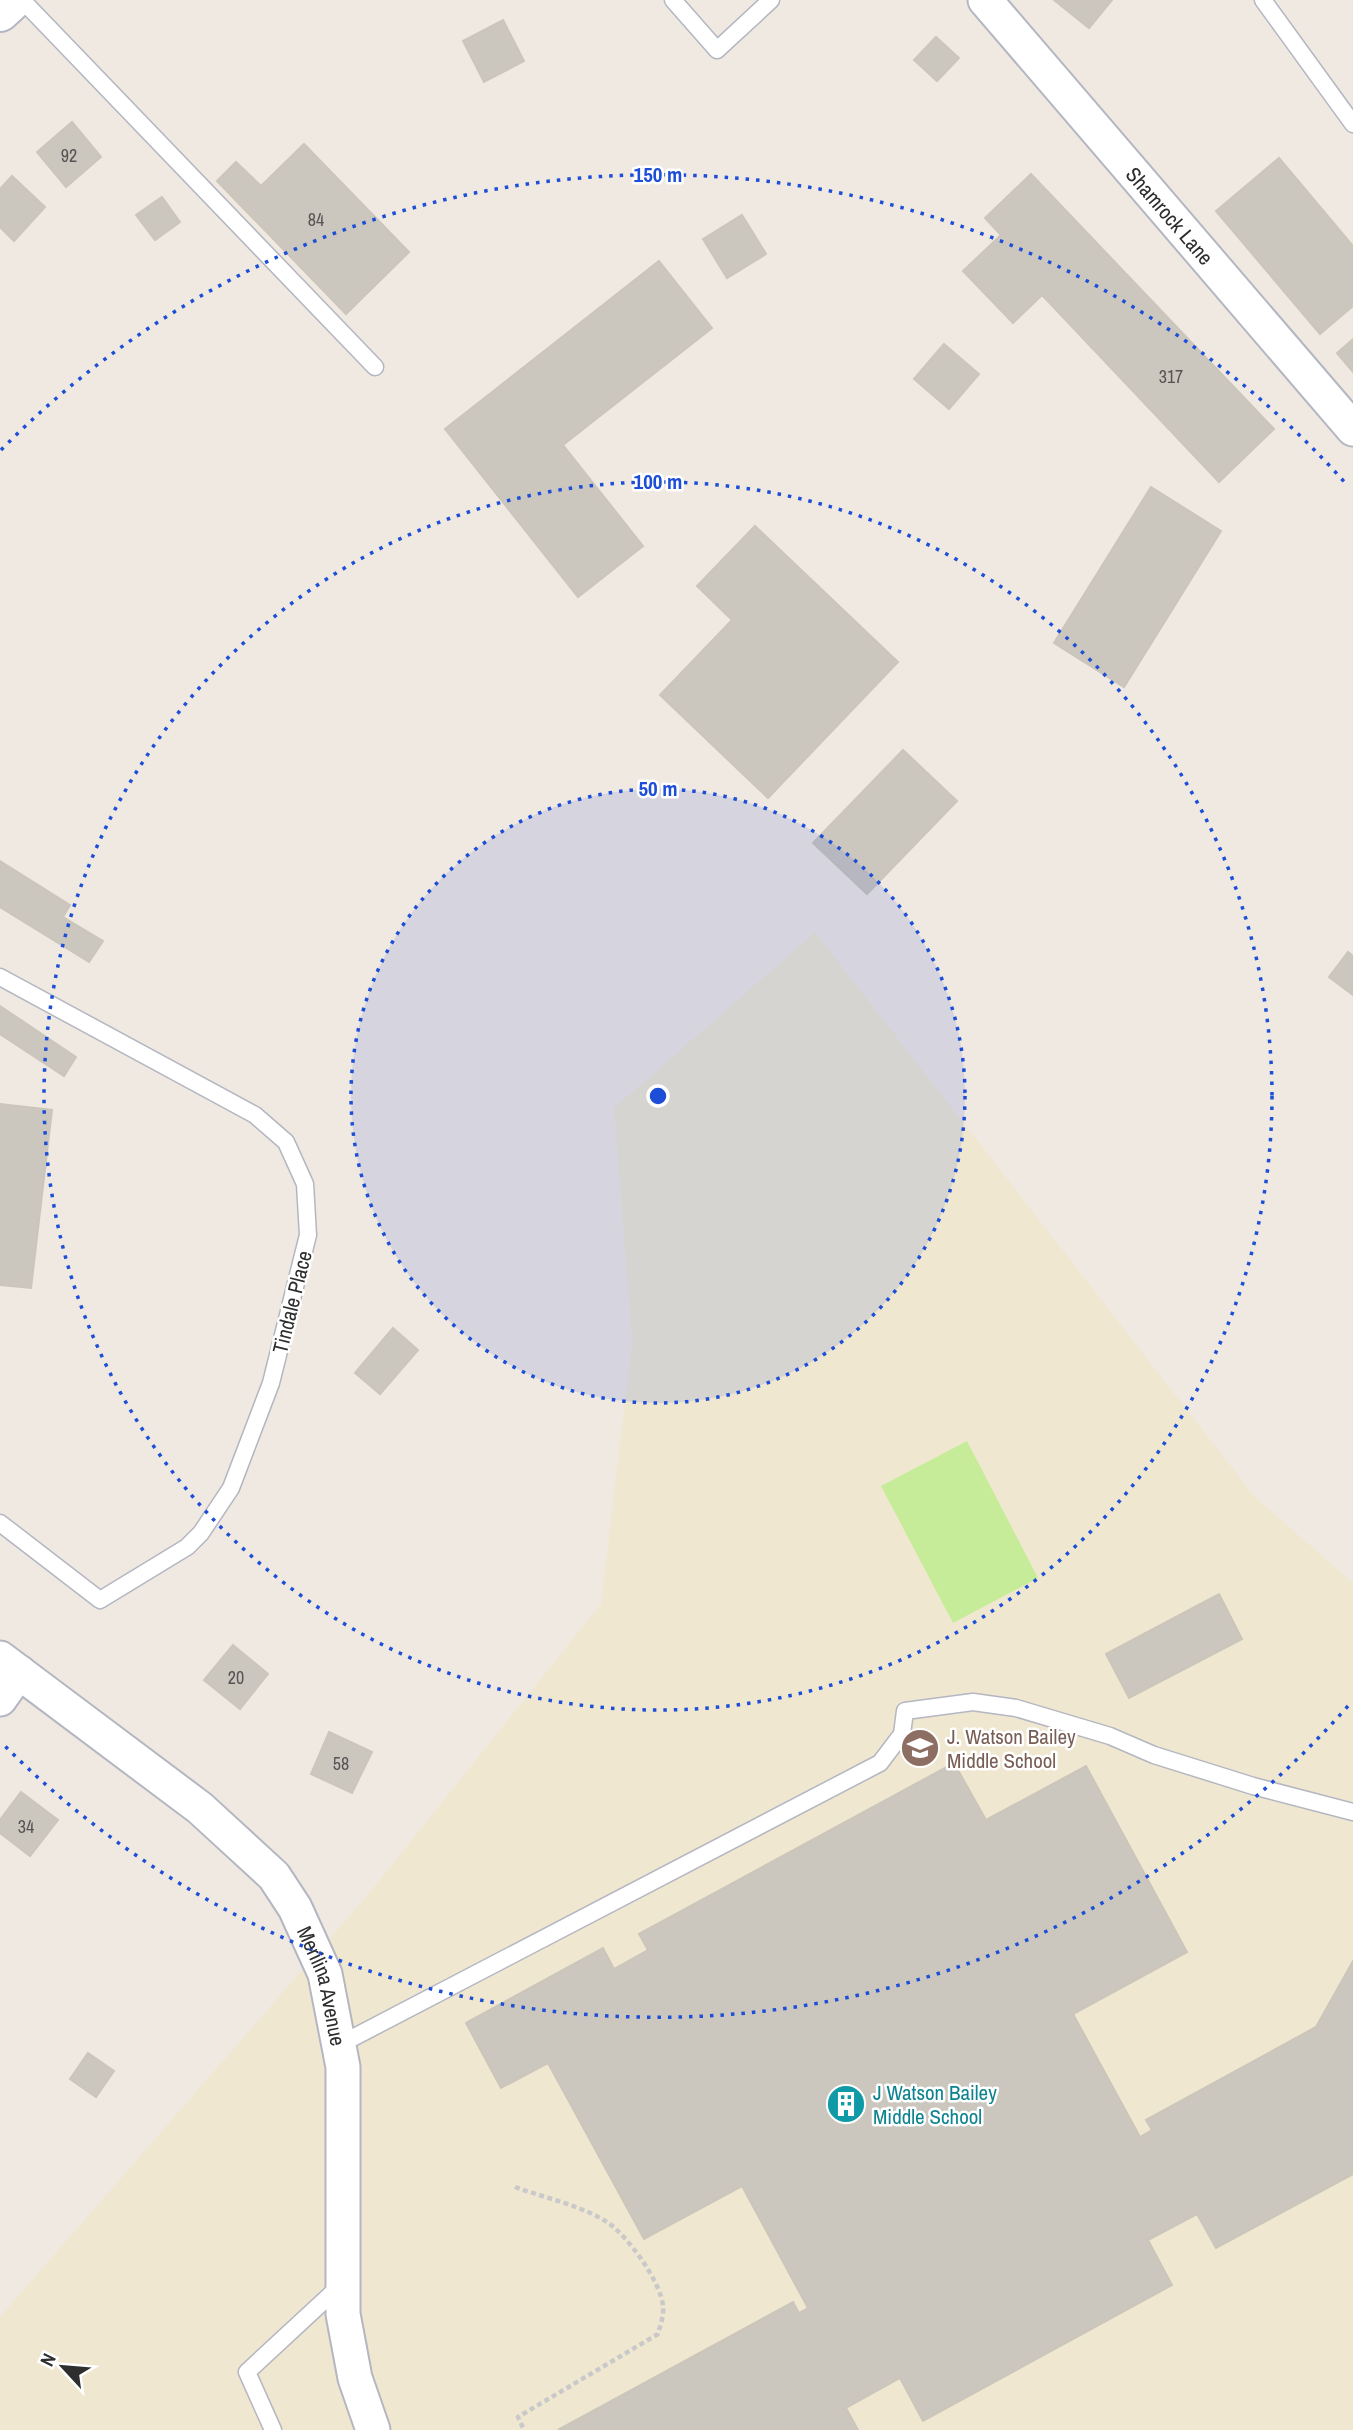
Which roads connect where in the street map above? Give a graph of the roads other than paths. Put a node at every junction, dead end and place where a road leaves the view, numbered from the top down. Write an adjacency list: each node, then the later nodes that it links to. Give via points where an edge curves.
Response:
1 (13, 0): 7 (street)
2 (22, 0): 9 (lane)
3 (673, 0): 4 (lane, via 717,50)
4 (771, 0)
5 (985, 0): 10 (street, Shamrock Lane)
6 (1263, 0): 8 (lane)
7 (0, 12)
8 (1353, 124)
9 (375, 367)
10 (1353, 429)
11 (0, 978): 12 (lane, Tindale Place, via 256,1115 286,1142 305,1184 309,1235 271,1383 231,1488 187,1547 100,1600)
12 (0, 1523)
13 (10, 1665): 14 (street); 16 (street, Merilina Avenue, via 200,1808 275,1876 325,1974)
14 (0, 1699)
15 (1353, 1812): 16 (lane, via 1154,1755 1110,1736 1016,1708 972,1702 905,1711 902,1734 880,1763)
16 (339, 2045): 17 (street, Merilina Avenue, via 343,2067)
17 (343, 2283): 18 (lane, via 247,2372); 19 (street, Merilina Avenue, via 343,2314 355,2378)
18 (273, 2430)
19 (373, 2430)

